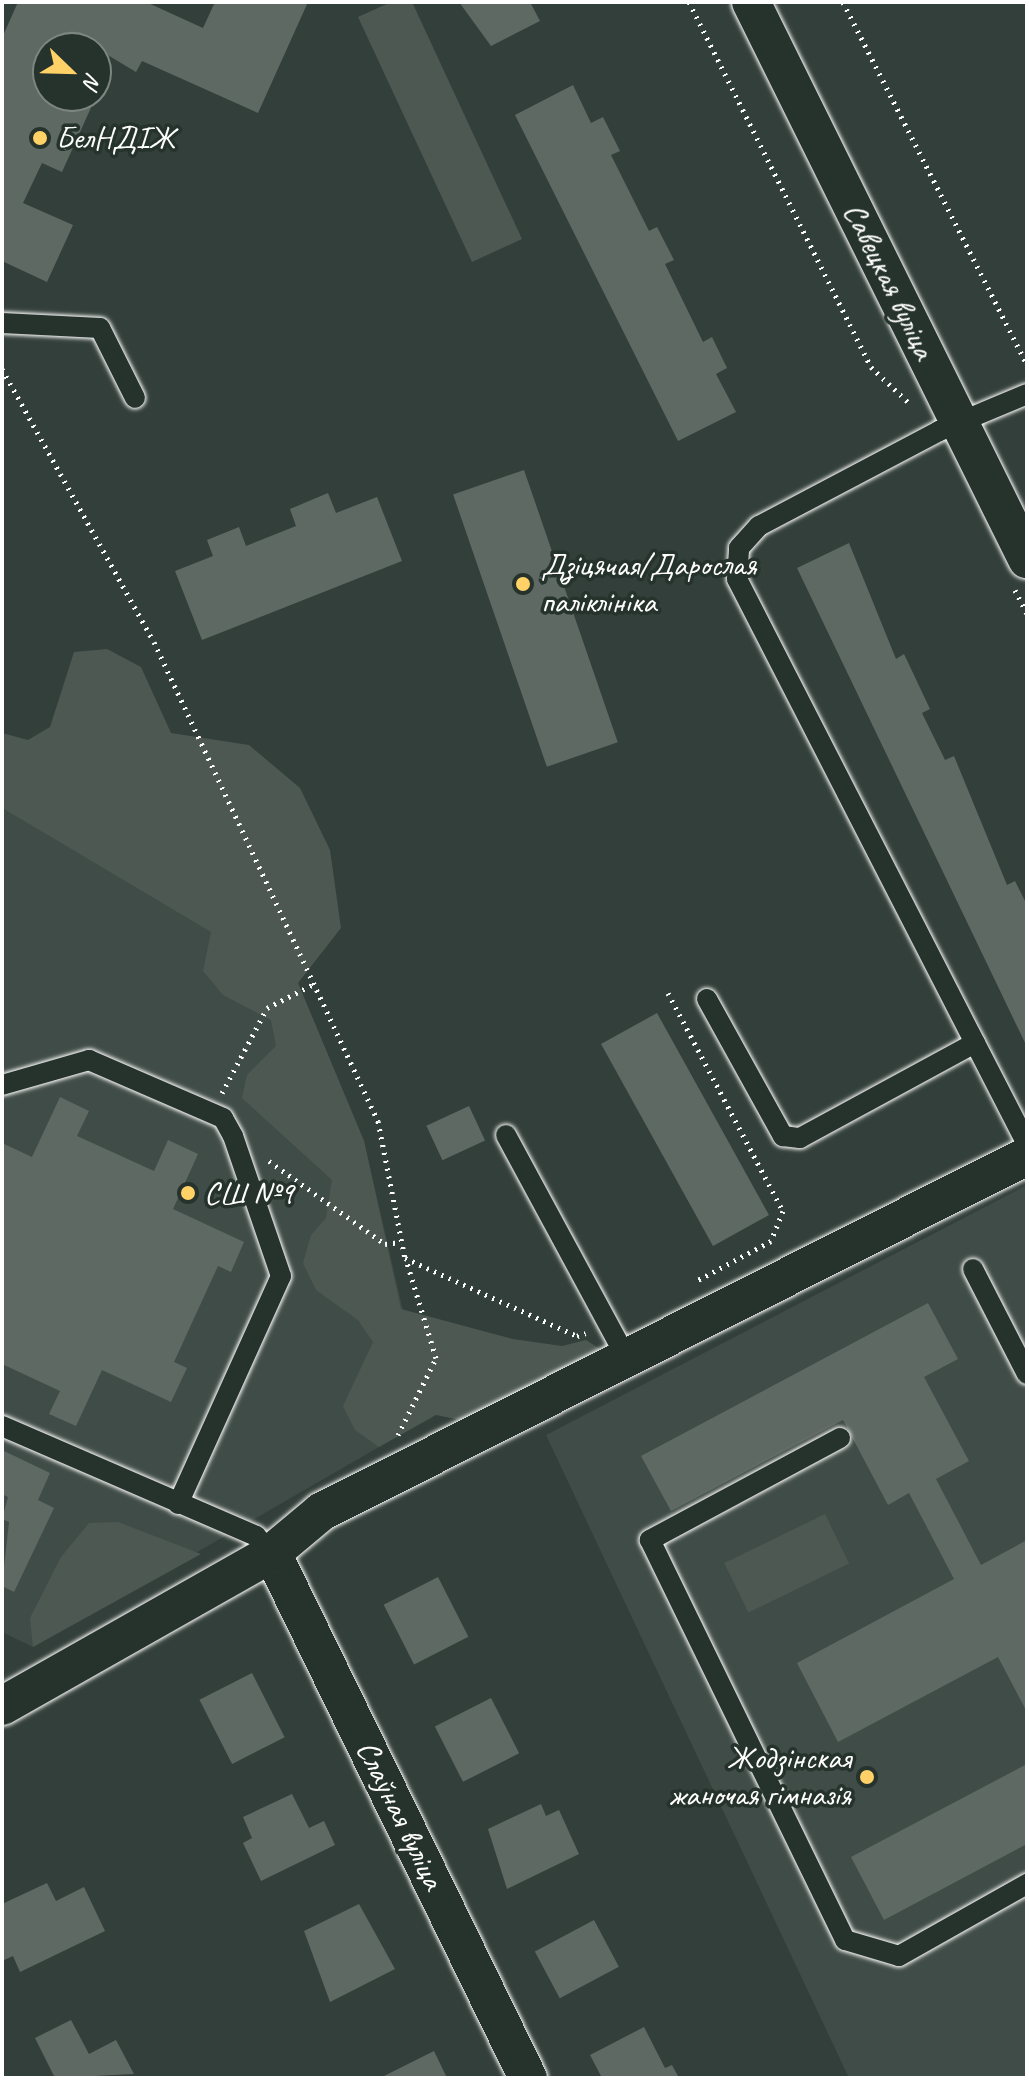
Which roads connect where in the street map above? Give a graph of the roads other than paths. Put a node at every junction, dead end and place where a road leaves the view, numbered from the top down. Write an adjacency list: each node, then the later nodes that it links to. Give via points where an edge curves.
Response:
1 (751, 2): 5 (street, Савецкая вуліца)
2 (2, 323): 4 (lane, via 100,328)
3 (1027, 394): 5 (lane)
4 (135, 398)
5 (949, 427): 6 (street, Савецкая вуліца); 8 (lane, via 759,526 739,548 737,579)
6 (1027, 559)
7 (707, 999): 8 (lane, via 783,1136 800,1138)
8 (975, 1043): 11 (lane)
9 (2, 1085): 18 (lane, via 89,1060 213,1114 233,1136 281,1276)
10 (506, 1135): 14 (lane)
11 (1027, 1144)
12 (1027, 1156): 14 (street)
13 (973, 1269): 15 (lane)
14 (618, 1342): 19 (street, via 321,1512)
15 (1027, 1374)
16 (2, 1426): 18 (lane)
17 (840, 1438): 21 (lane, via 650,1540 845,1940 899,1956)
18 (178, 1504): 19 (lane, via 256,1536)
19 (272, 1553): 20 (street); 22 (street, Слаўная вуліца)
20 (2, 1706)
21 (1027, 1884)
22 (528, 2078)

